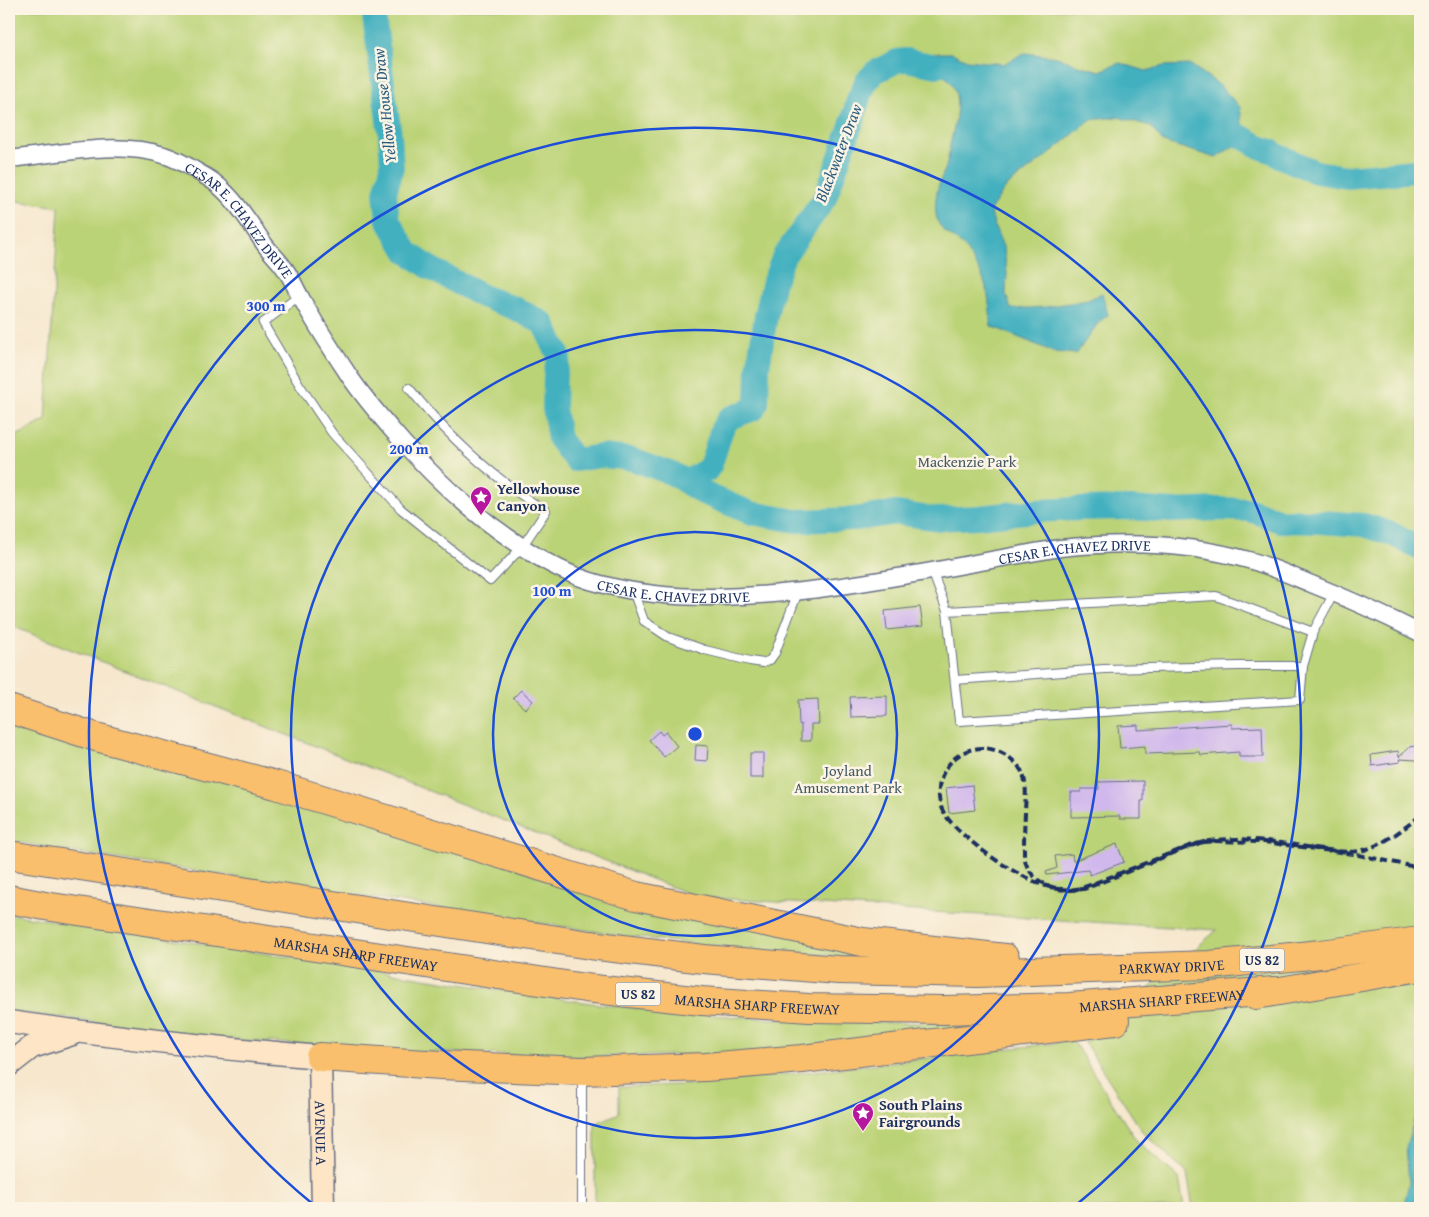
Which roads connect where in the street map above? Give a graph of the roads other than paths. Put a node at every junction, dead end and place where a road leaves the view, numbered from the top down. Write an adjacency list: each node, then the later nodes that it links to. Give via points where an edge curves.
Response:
1 (9, 158): 2 (street, CESAR E. CHAVEZ DRIVE, via 123,149 165,155 184,163 214,182 240,210 286,270)
2 (299, 296): 4 (street, CESAR E. CHAVEZ DRIVE, via 346,373 375,411 463,504); 4 (lane, via 263,323 332,433 401,509 490,580)
3 (409, 388): 4 (lane, via 428,412 479,462 546,511)
4 (522, 547): 6 (street, CESAR E. CHAVEZ DRIVE, via 572,575)
5 (932, 571): 7 (street, CESAR E. CHAVEZ DRIVE); 8 (street, CESAR E. CHAVEZ DRIVE, via 1060,548 1150,544 1252,561); 9 (lane)
6 (633, 591): 7 (street, CESAR E. CHAVEZ DRIVE, via 702,598); 7 (lane, via 644,621 668,637 705,650 763,663 775,653)
7 (798, 592)
8 (1334, 593): 10 (lane); 11 (street, CESAR E. CHAVEZ DRIVE)
9 (947, 611): 10 (lane, via 1216,596); 13 (lane)
10 (1313, 632): 12 (lane)
11 (1420, 633)
12 (1303, 666): 13 (lane, via 1104,669); 13 (lane, via 1300,700 960,721)
13 (955, 680)
14 (9, 709): 19 (highway, via 96,737 276,785 636,896 863,942)
15 (9, 855): 19 (highway, US 82, via 590,945 704,959 838,970 977,973)
16 (9, 899): 20 (highway, MARSHA SHARP FREEWAY / US 82, via 576,987 702,1001 809,1008 944,1010 1068,1007)
17 (1420, 941): 19 (highway, PARKWAY DRIVE / US 82, via 1209,965)
18 (1420, 967): 20 (highway, US 82)
19 (1103, 969)
20 (1274, 991): 25 (highway, via 1154,1016 812,1058 706,1067)
21 (9, 1022): 22 (main road)
22 (77, 1032): 23 (main road); 24 (main road, via 32,1047)
23 (320, 1057): 25 (highway); 26 (main road, AVENUE A)
24 (9, 1065)
25 (582, 1071): 27 (lane)
26 (323, 1208)
27 (582, 1208)

